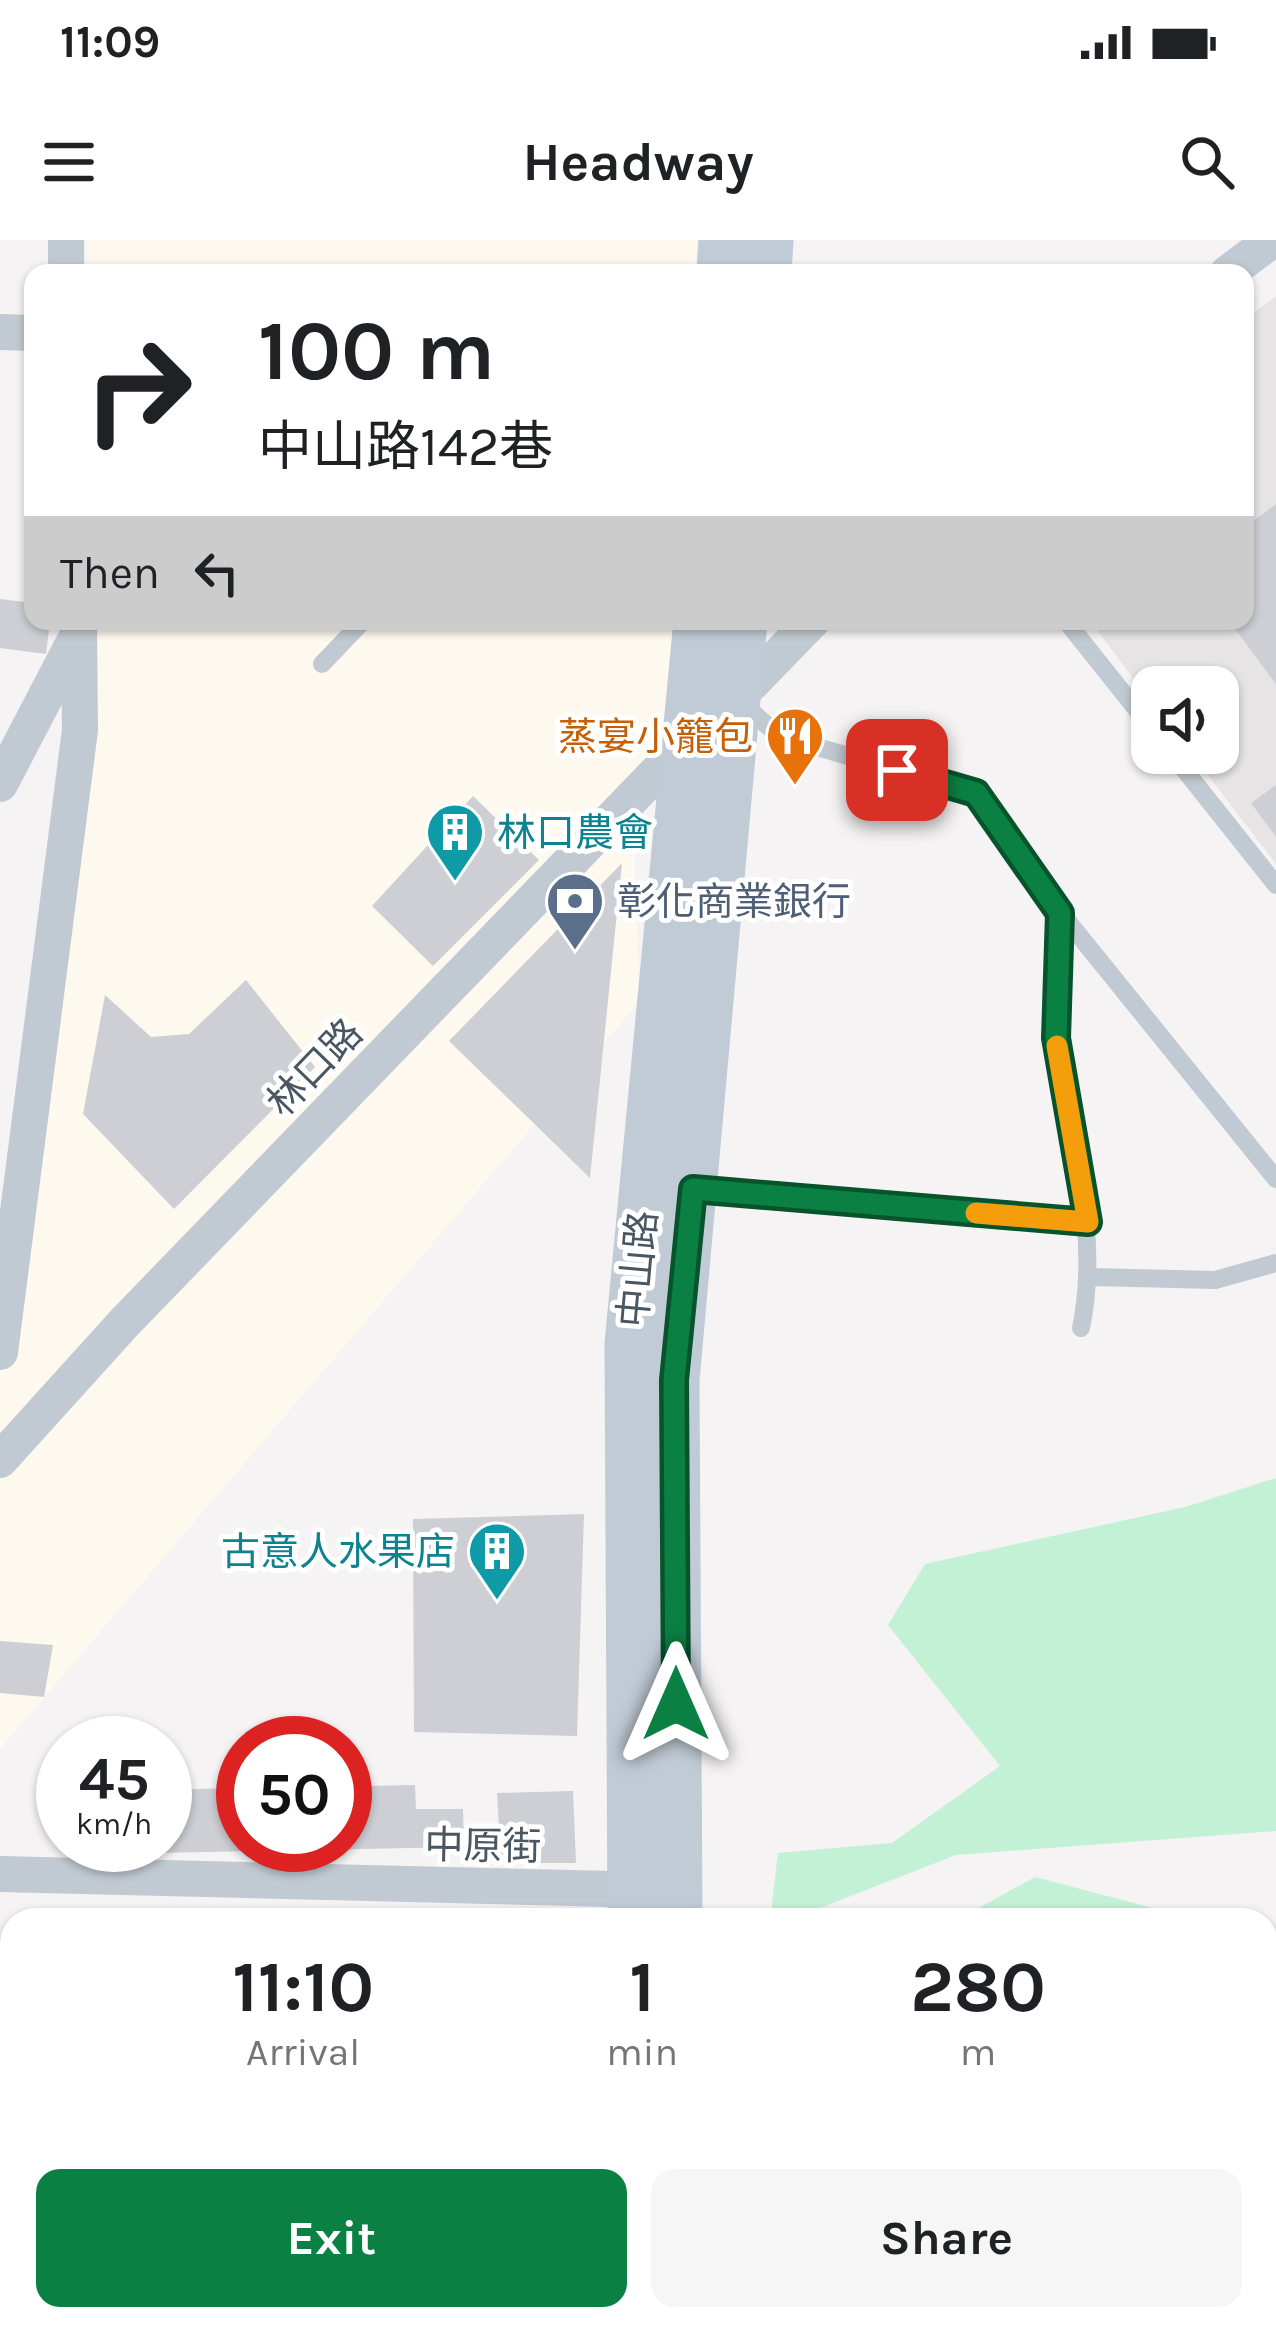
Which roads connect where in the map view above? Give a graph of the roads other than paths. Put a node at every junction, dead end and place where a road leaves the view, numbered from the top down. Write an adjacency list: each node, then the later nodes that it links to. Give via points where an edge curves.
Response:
1 (1272, 240): 2 (street)
2 (1240, 264)
3 (78, 630): 15 (street)
4 (80, 630): 24 (street, via 80,730)
5 (355, 630): 10 (lane)
6 (698, 630): 13 (main road, 中山路)
7 (741, 630): 11 (main road, 中山路)
8 (803, 630): 11 (street)
9 (1073, 630): 12 (lane)
10 (322, 664)
11 (737, 698): 17 (lane, via 779,736 976,793); 19 (main road, 中山路)
12 (1131, 703)
13 (692, 736): 25 (street, 林口路); 27 (main road, 中山路, via 630,1344)
14 (1188, 774): 16 (lane)
15 (0, 784)
16 (1276, 885)
17 (1060, 913): 18 (lane); 20 (lane, via 1056,1038)
18 (1276, 1179)
19 (693, 1189): 20 (lane); 27 (main road, 中山路, via 674,1380)
20 (1088, 1222): 22 (lane)
21 (1276, 1263): 22 (lane, via 1215,1280)
22 (1092, 1277): 23 (lane)
23 (1081, 1328)
24 (0, 1352)
25 (0, 1460)
26 (0, 1874): 27 (street, 中原街)
27 (655, 1905)

